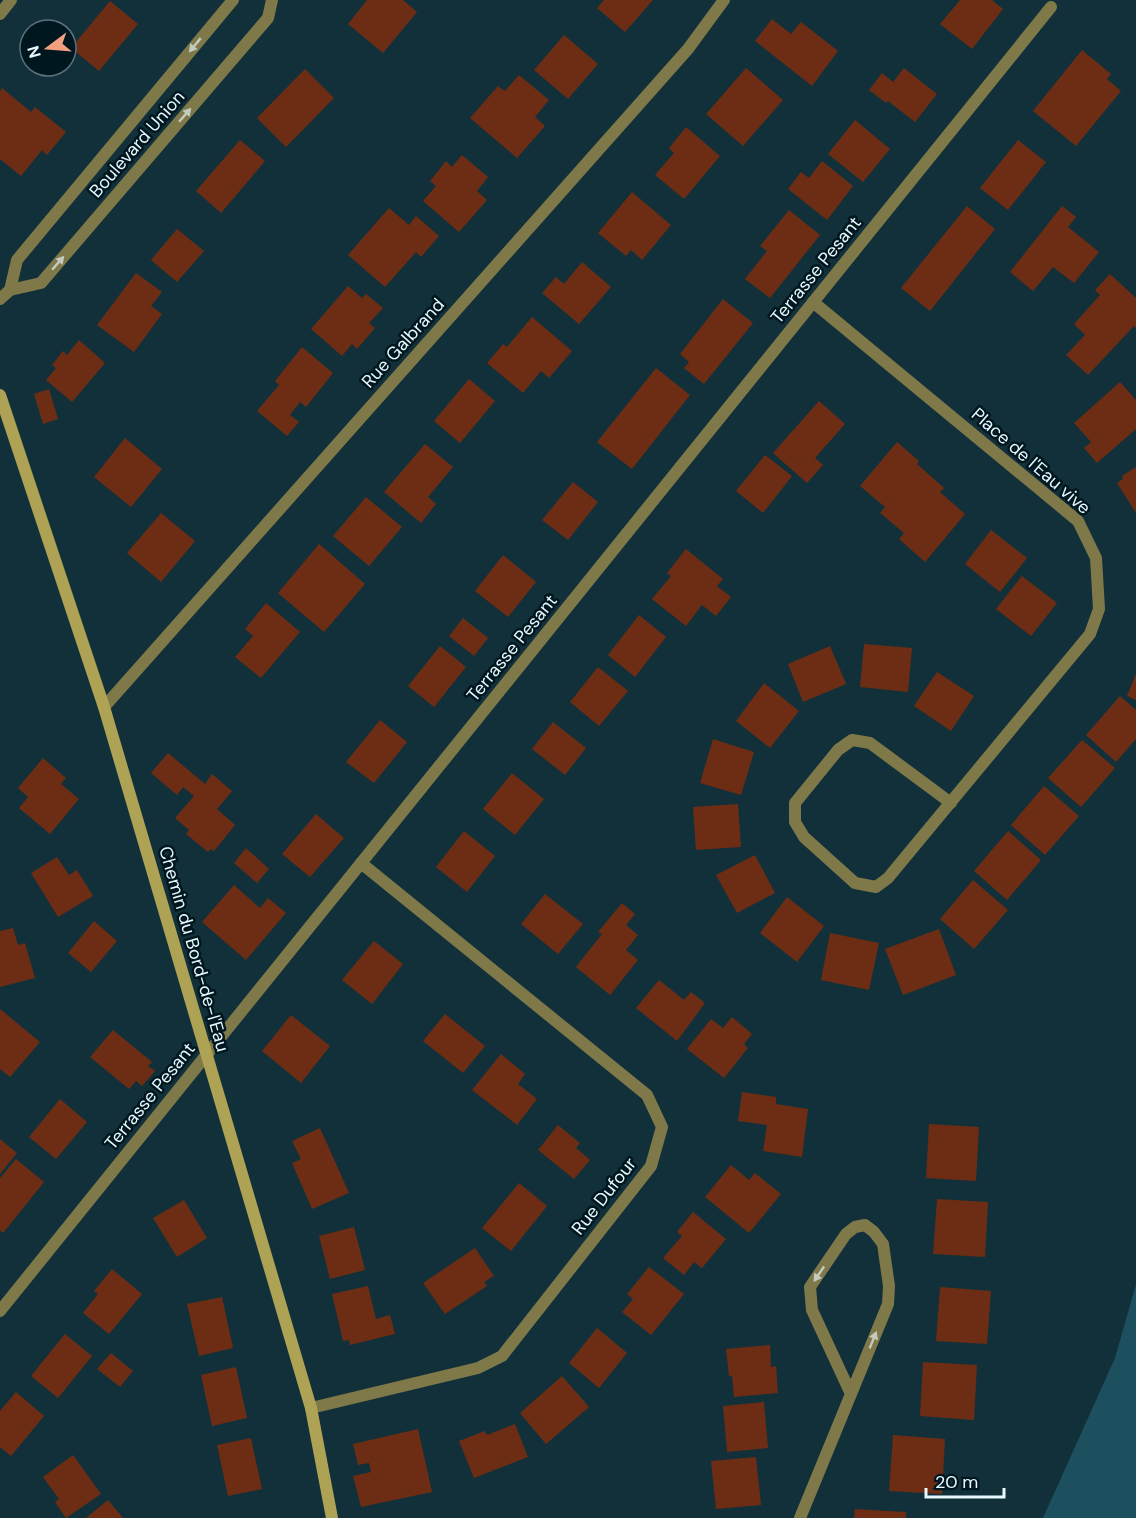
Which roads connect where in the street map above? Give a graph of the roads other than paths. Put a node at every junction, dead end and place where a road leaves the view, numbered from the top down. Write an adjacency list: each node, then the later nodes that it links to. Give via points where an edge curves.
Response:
1 (11, 0): 6 (street)
2 (232, 0): 7 (street, Boulevard Union, one-way to 7, via 17,260)
3 (272, 0): 7 (street, Boulevard Union, one-way to 3, via 41,283 268,18)
4 (724, 0): 11 (street, Rue Galbrand, via 688,49)
5 (1051, 7): 9 (street, Terrasse Pesant)
6 (0, 14)
7 (10, 290): 8 (street, Boulevard Union)
8 (0, 299)
9 (813, 302): 12 (street, Place de l'Eau vive, via 1078,521 1096,558 1099,609 1090,634); 13 (street, Terrasse Pesant)
10 (0, 395): 11 (street, Chemin du Bord-de-l'Eau)
11 (104, 707): 14 (street, Chemin du Bord-de-l'Eau)
12 (951, 804): 12 (street, Place de l'Eau vive, via 876,887 855,883 804,837 795,822 795,803 838,750 852,740 870,743)
13 (361, 863): 14 (street, Terrasse Pesant); 17 (street, Rue Dufour, via 647,1095 662,1127 651,1166 502,1356 478,1368)
14 (206, 1056): 15 (street, Terrasse Pesant); 17 (street, Chemin du Bord-de-l'Eau)
15 (0, 1311)
16 (851, 1394): 16 (street, one-way to 16, via 888,1304 883,1244 865,1225 846,1234 810,1287 812,1310); 19 (street)
17 (311, 1408): 18 (street, Chemin du Bord-de-l'Eau)
18 (332, 1518)
19 (800, 1518)

